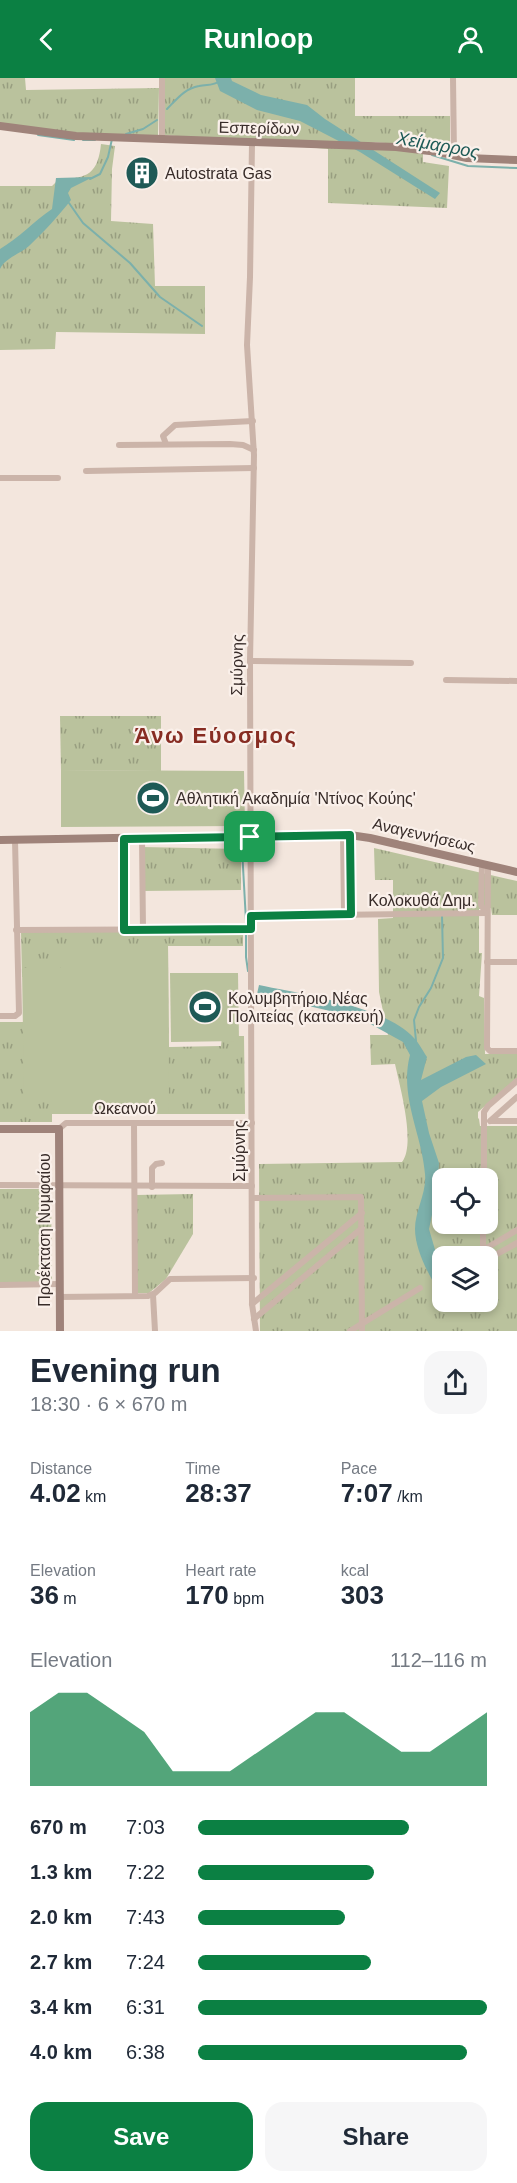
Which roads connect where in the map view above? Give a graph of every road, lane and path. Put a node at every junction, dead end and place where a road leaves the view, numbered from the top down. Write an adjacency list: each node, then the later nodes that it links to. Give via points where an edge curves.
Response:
1 (162, 78): 4 (street)
2 (453, 78): 6 (street)
3 (0, 126): 4 (street, Εσπερίδων, via 61,135)
4 (162, 140): 5 (street, Εσπερίδων)
5 (252, 143): 6 (street, Εσπερίδων, via 396,147); 8 (street, Σμύρνης, via 247,345)
6 (454, 155): 7 (street, Εσπερίδων)
7 (517, 160)
8 (253, 421): 9 (street, via 175,425 163,436); 11 (street, Σμύρνης)
9 (166, 444): 10 (street); 11 (street, via 243,445)
10 (119, 445)
11 (254, 450): 12 (street, Σμύρνης)
12 (254, 468): 13 (street); 16 (street, Σμύρνης)
13 (86, 471)
14 (0, 478): 15 (street)
15 (58, 478)
16 (250, 661): 17 (street); 21 (street, Σμύρνης)
17 (411, 663)
18 (446, 680): 19 (street)
19 (517, 681)
20 (346, 835): 21 (street, Αναγεννήσεως); 26 (street, Αναγεννήσεως); 29 (street)
21 (250, 837): 23 (street, Αναγεννήσεως); 30 (street, Σμύρνης)
22 (124, 839): 23 (street, Αναγεννήσεως); 25 (street, Αναγεννήσεως); 33 (street)
23 (142, 839): 34 (street)
24 (0, 840): 25 (street, Αναγεννήσεως)
25 (15, 840): 32 (street)
26 (485, 865): 27 (street, Αναγεννήσεως); 28 (street, via 481,905)
27 (517, 872)
28 (486, 913): 29 (street, Κολοκυθά Δημ.); 35 (street)
29 (347, 914): 30 (street, Κολοκυθά Δημ.)
30 (251, 916): 31 (street, Σμύρνης)
31 (251, 929): 34 (street); 44 (street, Σμύρνης)
32 (16, 930): 33 (street); 37 (street, via 18,1016)
33 (124, 930): 34 (street)
34 (143, 930)
35 (487, 962): 36 (street); 38 (street, via 487,1048)
36 (517, 962)
37 (0, 1016)
38 (517, 1051)
39 (517, 1082): 41 (street, via 488,1106 484,1112)
40 (517, 1097): 41 (street)
41 (487, 1121): 42 (street); 48 (street)
42 (517, 1121)
43 (134, 1123): 44 (street, Ωκεανού); 46 (street, Ωκεανού, via 66,1123); 51 (street)
44 (252, 1123): 52 (street, Σμύρνης)
45 (0, 1129): 46 (street, Ωκεανού)
46 (59, 1129): 50 (street, Προέκταση Νυμφαίου)
47 (162, 1163): 53 (street, via 152,1168)
48 (485, 1168)
49 (0, 1185): 50 (street)
50 (59, 1186): 51 (street); 62 (street, Προέκταση Νυμφαίου)
51 (134, 1186): 53 (street); 66 (street)
52 (252, 1186): 53 (street); 54 (street, Σμύρνης)
53 (152, 1187)
54 (252, 1198): 55 (street, via 362,1197); 61 (street, Σμύρνης)
55 (362, 1213): 56 (street); 68 (street)
56 (362, 1228): 69 (street); 70 (street)
57 (517, 1230): 59 (street)
58 (517, 1243): 60 (street)
59 (498, 1246)
60 (498, 1251)
61 (254, 1278): 65 (street, via 170,1279); 68 (street, Σμύρνης)
62 (59, 1284): 63 (street); 67 (street, Προέκταση Νυμφαίου)
63 (0, 1285)
64 (420, 1288): 70 (street)
65 (153, 1294): 66 (street); 72 (street)
66 (135, 1296): 67 (street)
67 (59, 1297): 71 (street, Προέκταση Νυμφαίου)
68 (252, 1304): 69 (street, Σμύρνης)
69 (254, 1319): 73 (street, Σμύρνης)
70 (362, 1328): 74 (street)
71 (60, 1331)
72 (155, 1331)
73 (256, 1331)
74 (350, 1331)

